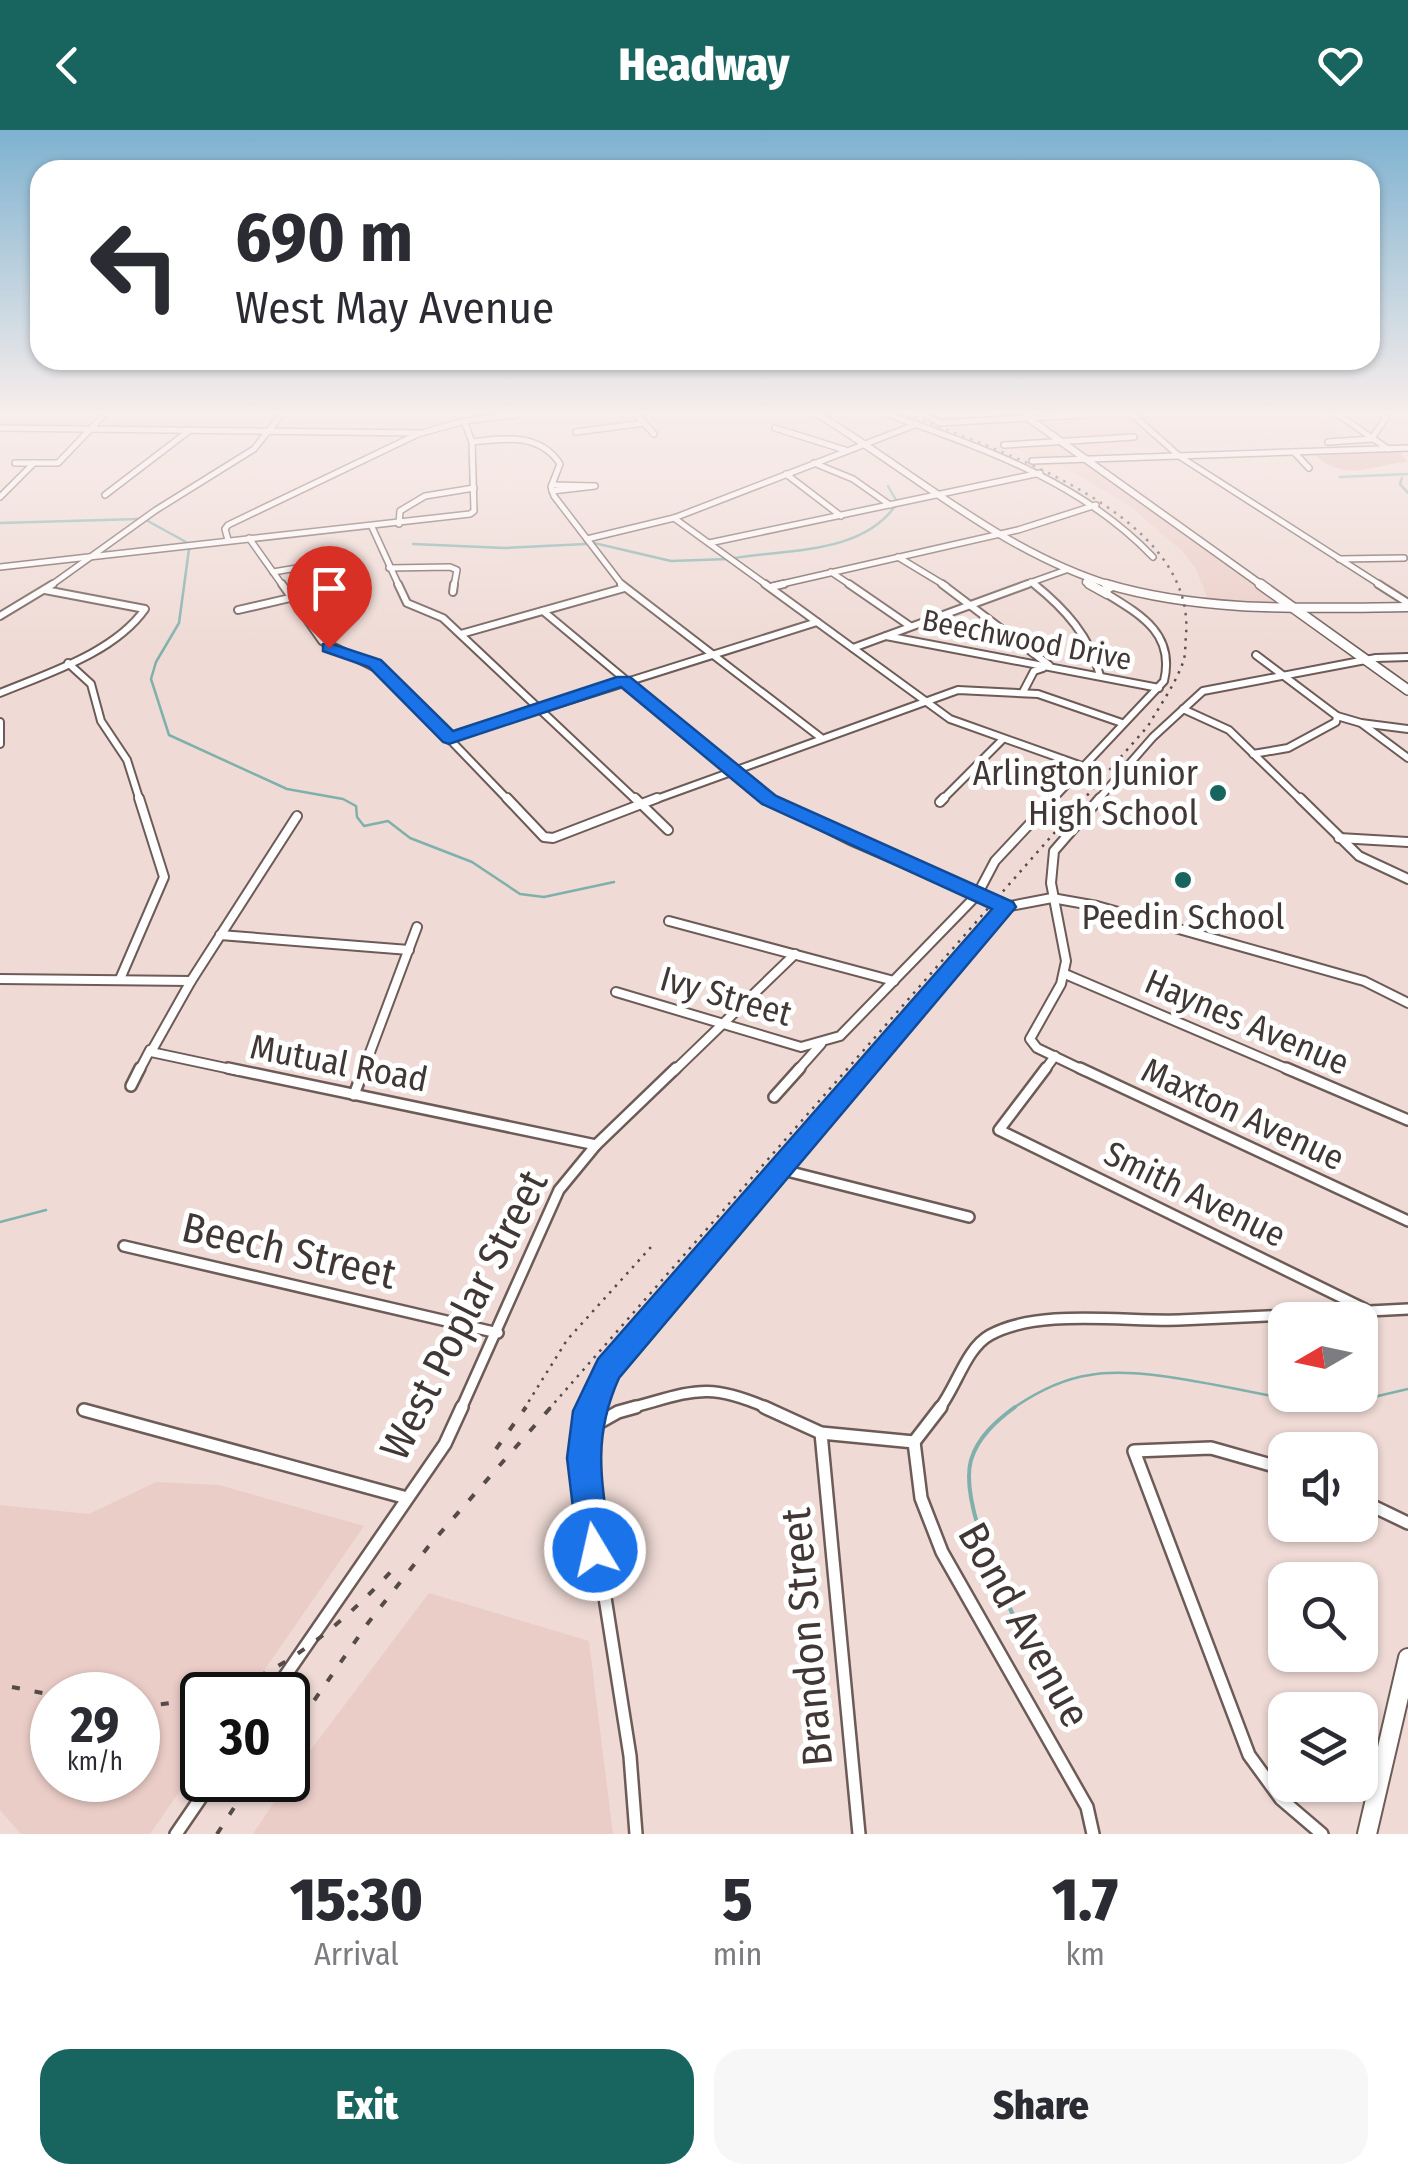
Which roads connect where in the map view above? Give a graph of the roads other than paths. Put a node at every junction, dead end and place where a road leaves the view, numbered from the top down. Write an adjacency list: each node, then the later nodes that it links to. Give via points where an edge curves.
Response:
1 (942, 494): 20 (main road)
2 (181, 495): 28 (street)
3 (292, 495): 23 (street, via 228,525)
4 (433, 495): 18 (street, via 400,511)
5 (474, 495): 18 (street, via 474,511)
6 (556, 495): 22 (street)
7 (734, 495): 17 (street)
8 (812, 495): 16 (street)
9 (876, 495): 14 (street)
10 (940, 495): 14 (street)
11 (1078, 495): 15 (street)
12 (1135, 495): 45 (main road)
13 (1239, 495): 29 (street)
14 (890, 505): 16 (street)
15 (1096, 505): 20 (street); 26 (street)
16 (840, 516): 24 (street)
17 (674, 518): 22 (street); 24 (street)
18 (399, 524): 19 (street)
19 (372, 527): 21 (street); 32 (street)
20 (1000, 534): 25 (street); 33 (main road)
21 (249, 538): 23 (street); 34 (street)
22 (587, 539): 37 (street)
23 (228, 540): 28 (street)
24 (709, 543): 38 (street)
25 (898, 557): 35 (street); 43 (street)
26 (1154, 557)
27 (1404, 558): 29 (street)
28 (87, 559): 30 (street); 40 (street)
29 (1340, 559): 44 (street)
30 (0, 567)
31 (340, 567): 34 (street)
32 (389, 568): 41 (street, via 450,567 457,570); 51 (street, via 407,603 438,614)
33 (1069, 571): 36 (street); 39 (main road)
34 (272, 572): 42 (street)
35 (831, 572): 38 (street); 50 (street)
36 (1032, 582): 43 (street); 61 (street, via 1074,626)
37 (624, 588): 47 (street); 54 (street)
38 (770, 588): 49 (street)
39 (1102, 588): 45 (main road, via 1227,606); 63 (street, via 1167,642 1170,662)
40 (45, 590): 48 (street); 58 (street, via 145,609 124,630)
41 (453, 592)
42 (290, 598): 46 (street); 76 (street, via 329,648 375,664)
43 (972, 604): 50 (street); 59 (street)
44 (1408, 605): 45 (main road)
45 (1295, 608): 57 (main road)
46 (238, 610)
47 (543, 612): 51 (street); 62 (street)
48 (0, 616)
49 (817, 622): 53 (street); 54 (street)
50 (910, 626): 52 (street)
51 (461, 634): 68 (street)
52 (886, 636): 53 (street); 59 (street, Beechwood Drive)
53 (853, 648): 67 (street)
54 (711, 652): 62 (street); 75 (street)
55 (1256, 655): 60 (street)
56 (1408, 657): 57 (street)
57 (1366, 660): 60 (street); 64 (main road)
58 (68, 663): 66 (street); 100 (street, via 91,684 100,721 128,760 164,877)
59 (1052, 668): 61 (street, Beechwood Drive); 65 (street, via 1034,671)
60 (1283, 675): 69 (street, via 1208,689); 70 (street)
61 (1100, 676): 63 (street, Beechwood Drive)
62 (624, 681): 68 (street); 82 (street)
63 (1159, 688): 72 (street)
64 (1408, 690)
65 (1022, 692): 67 (street, via 967,690); 72 (street)
66 (0, 694)
67 (926, 701): 75 (street); 77 (street)
68 (540, 709): 76 (street); 84 (street)
69 (1182, 709): 79 (street, via 1229,730); 91 (street, via 1055,849)
70 (1337, 716): 73 (street); 79 (street, via 1294,745)
71 (0, 722): 78 (street)
72 (1122, 723): 81 (street)
73 (1361, 723): 74 (street); 80 (street)
74 (1408, 729)
75 (820, 737): 82 (street)
76 (449, 738): 84 (street, via 537,832 554,838)
77 (1002, 740): 81 (street); 83 (street)
78 (0, 744)
79 (1254, 754): 87 (street)
80 (1408, 758)
81 (1082, 766): 90 (street, via 995,861)
82 (732, 771): 84 (street); 90 (street, via 794,814)
83 (940, 802)
84 (641, 804): 86 (street)
85 (297, 816): 95 (street)
86 (668, 830)
87 (1340, 838): 88 (street); 89 (street, via 1364,860)
88 (1408, 842)
89 (1408, 879)
90 (977, 894): 92 (street); 102 (street)
91 (1052, 898): 92 (street); 98 (street); 104 (street, via 1364,981)
92 (1006, 907): 114 (street)
93 (669, 920): 97 (street)
94 (417, 927): 96 (street)
95 (220, 935): 96 (street); 101 (street)
96 (409, 950): 110 (street)
97 (795, 954): 102 (street); 105 (street, West Poplar Street)
98 (1066, 974): 108 (street, via 1030,1039); 112 (street, Haynes Avenue)
99 (0, 978): 100 (street)
100 (120, 979): 101 (street)
101 (191, 981): 107 (street)
102 (894, 982): 106 (street, via 836,1040)
103 (616, 992): 105 (street, Ivy Street)
104 (1408, 1003)
105 (726, 1024): 106 (street, Ivy Street, via 801,1047); 113 (street, West Poplar Street)
106 (821, 1044): 111 (street)
107 (150, 1050): 109 (street); 110 (street, Mutual Road)
108 (1055, 1056): 116 (street, Maxton Avenue); 118 (street, Smith Avenue, via 998,1130)
109 (131, 1086)
110 (354, 1094): 113 (street, Mutual Road)
111 (774, 1097)
112 (1408, 1120)
113 (596, 1145): 122 (street, West Poplar Street, via 559,1190)
114 (779, 1169): 115 (street); 124 (street, via 608,1368)
115 (969, 1217)
116 (1408, 1220)
117 (124, 1246): 122 (street, Beech Street)
118 (1350, 1302)
119 (1408, 1309): 120 (street)
120 (1378, 1310)
121 (1268, 1315): 126 (street, via 1010,1326 977,1346)
122 (498, 1334): 128 (street, West Poplar Street, via 445,1444)
123 (84, 1410): 128 (street)
124 (586, 1430): 125 (street, via 618,1412 704,1388 743,1397); 135 (street, via 584,1482)
125 (822, 1433): 126 (street); 136 (street, Brandon Street)
126 (914, 1442): 137 (street, Bond Avenue, via 920,1488 941,1549 1087,1807)
127 (1268, 1463): 138 (street, via 1222,1447 1134,1451 1249,1755 1266,1782)
128 (407, 1498): 132 (street, West Poplar Street)
129 (1378, 1509): 130 (street)
130 (1408, 1523)
131 (1407, 1666): 139 (main road)
132 (288, 1672)
133 (198, 1802): 134 (street)
134 (176, 1834)
135 (637, 1834)
136 (858, 1834)
137 (1093, 1834)
138 (1322, 1834)
139 (1367, 1834)

